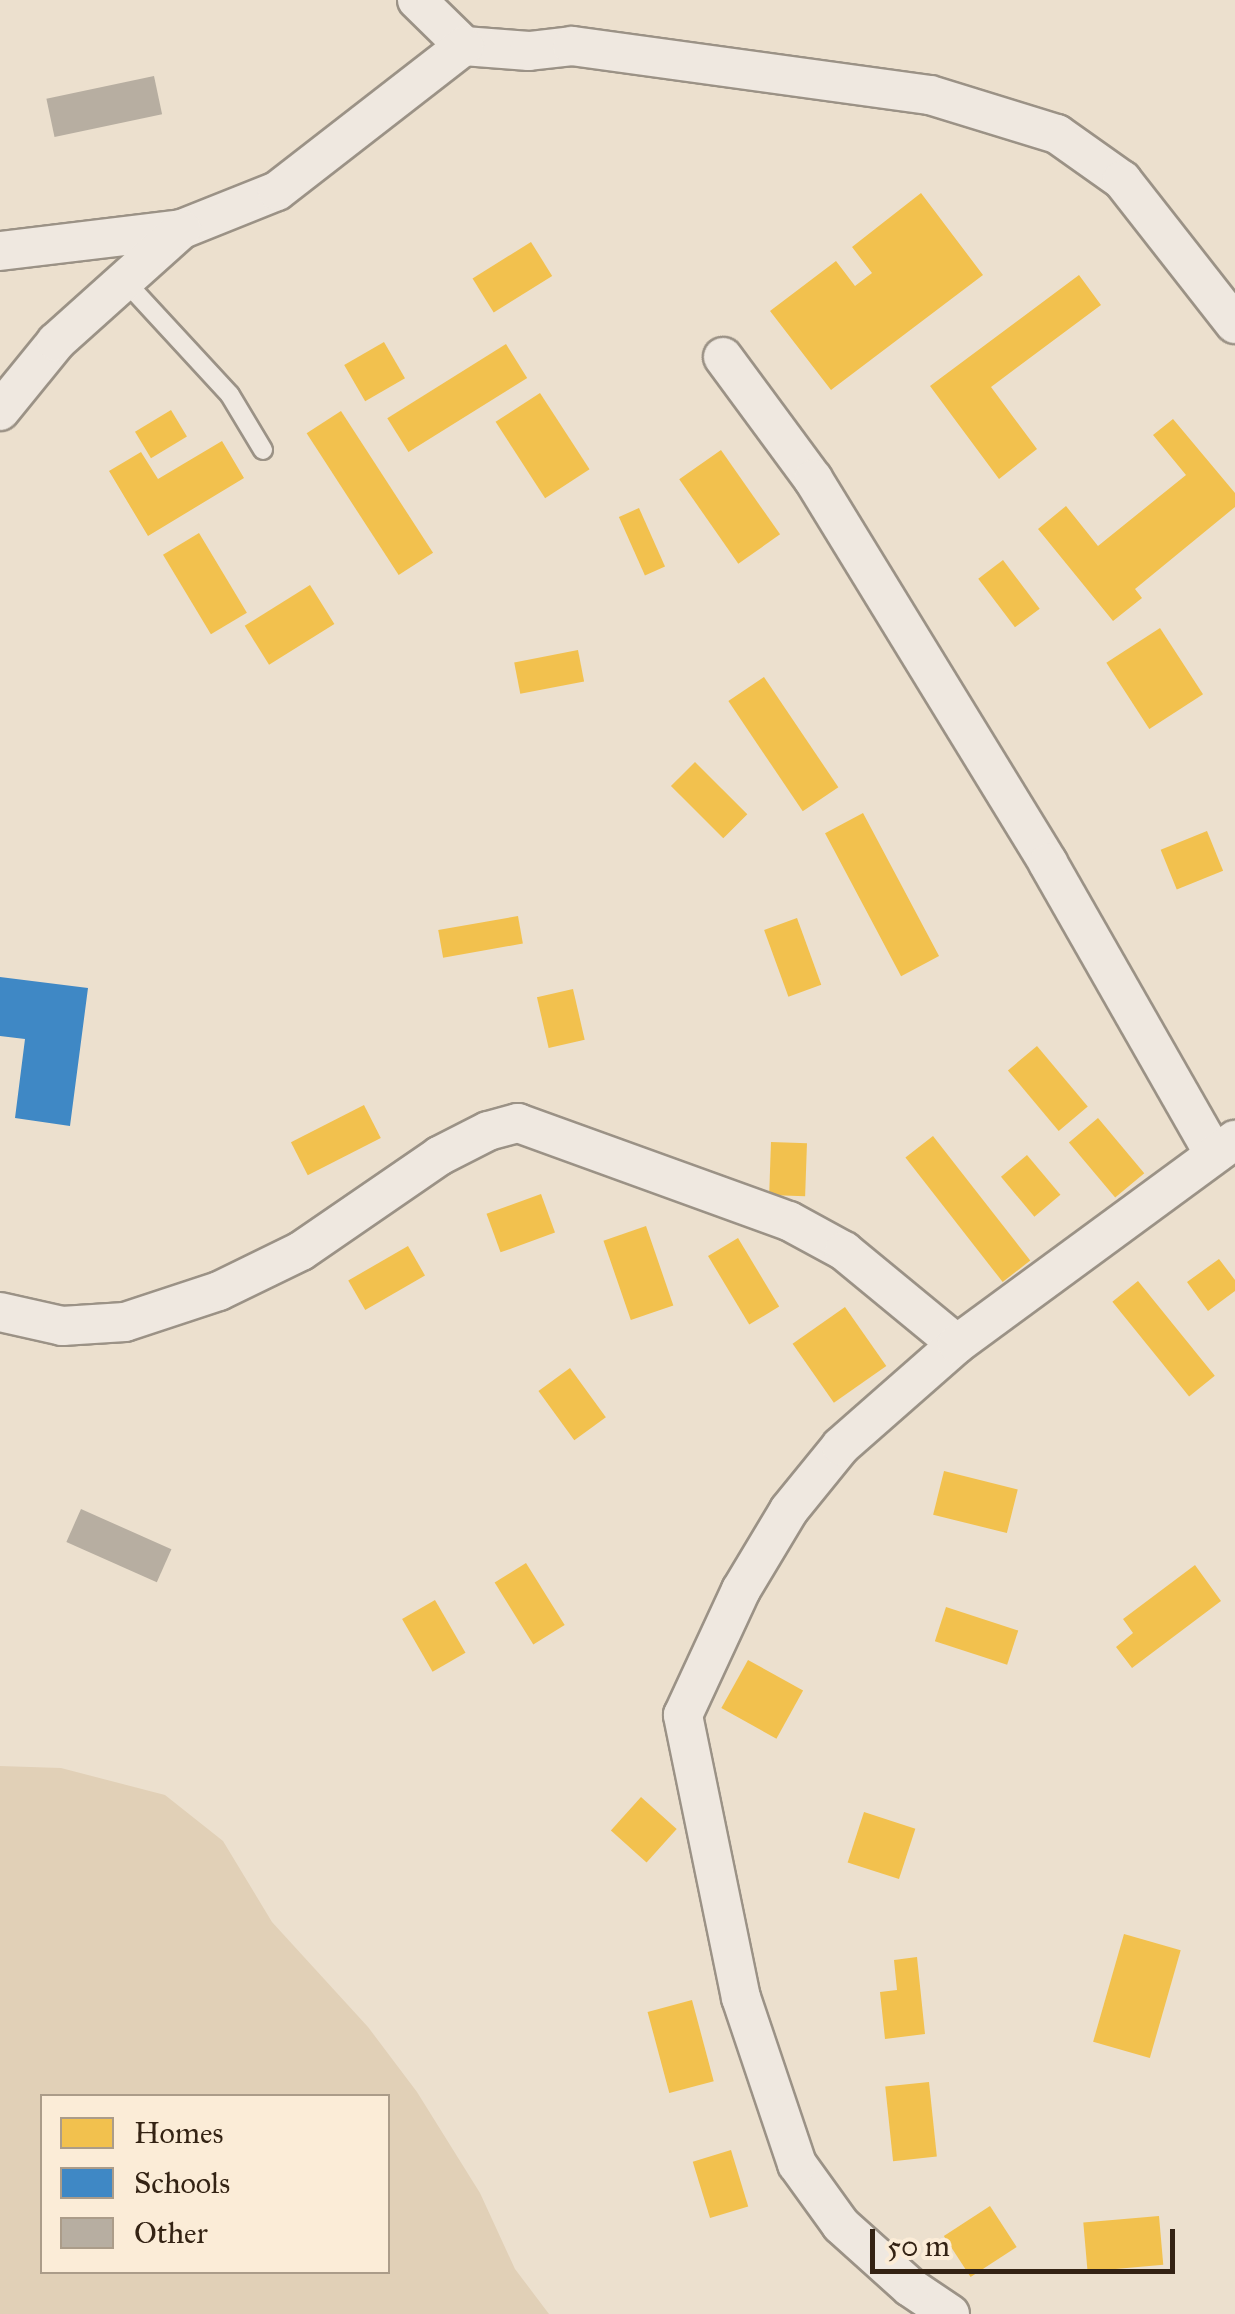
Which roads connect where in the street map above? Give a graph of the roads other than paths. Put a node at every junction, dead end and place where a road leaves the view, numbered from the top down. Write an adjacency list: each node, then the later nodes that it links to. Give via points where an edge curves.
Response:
1 (416, 0): 2 (street)
2 (464, 46): 3 (street, via 277,191); 6 (street, via 530,52 572,46 930,95 1057,134 1122,180)
3 (182, 229): 4 (street); 5 (street)
4 (0, 251)
5 (124, 280): 8 (street, via 56,342); 9 (lane, via 230,395)
6 (1235, 324)
7 (723, 357): 10 (street, via 813,480)
8 (0, 411)
9 (262, 450)
10 (1225, 1147): 12 (street)
11 (0, 1312): 12 (street, via 62,1326 126,1322 219,1291 301,1251 439,1156 488,1130 518,1123 789,1221 844,1251)
12 (957, 1344): 13 (street, via 841,1446 788,1510 741,1590 682,1716 741,1998 797,2164 841,2225 910,2288)
13 (950, 2314)

